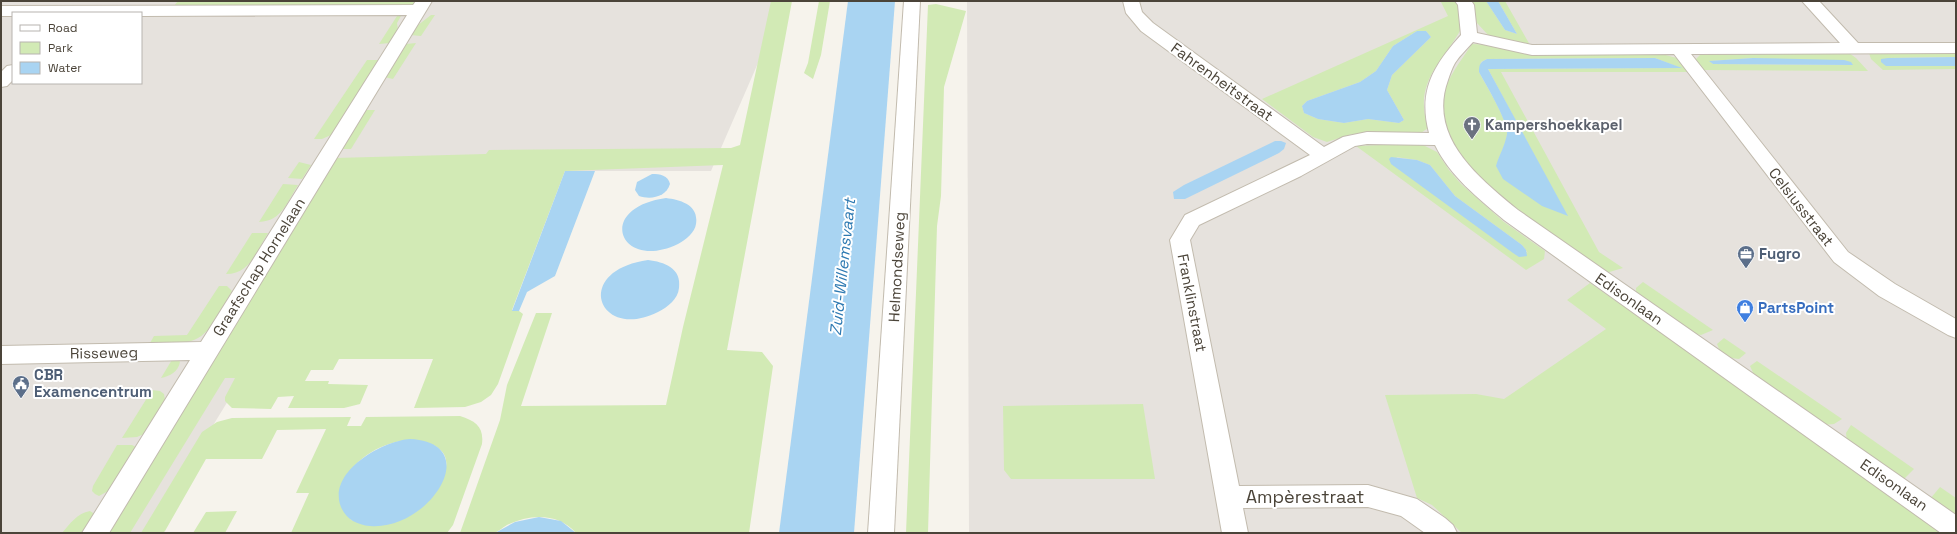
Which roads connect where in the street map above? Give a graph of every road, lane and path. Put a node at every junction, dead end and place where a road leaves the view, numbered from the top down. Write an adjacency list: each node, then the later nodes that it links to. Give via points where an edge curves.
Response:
1 (912, 1): 22 (street, Helmondseweg)
2 (1131, 1): 15 (street, Fahrenheitstraat, via 1134,13 1147,27)
3 (1463, 1): 8 (street, via 1466,5)
4 (1810, 1): 9 (street)
5 (420, 6): 7 (street); 17 (street, Graafschap Hornelaan)
6 (1, 12): 7 (street)
7 (70, 12)
8 (1469, 36): 11 (street, via 1532,50); 14 (street, Edisonlaan, via 1444,65 1435,87 1433,114)
9 (1853, 48): 10 (street); 11 (street)
10 (1956, 48)
11 (1679, 50): 16 (street, Celsiusstraat, via 1841,256 1887,290)
12 (12, 71): 13 (street)
13 (1, 82)
14 (1440, 139): 15 (street, Franklinstraat, via 1362,139 1350,141); 20 (street, Edisonlaan, via 1455,163 1486,195 1511,215)
15 (1323, 155): 19 (street, Franklinstraat, via 1192,220 1180,240)
16 (1956, 329)
17 (207, 351): 18 (street, Risseweg); 21 (street, Graafschap Hornelaan)
18 (1, 355)
19 (1228, 496): 23 (street, Franklinstraat); 24 (street, Ampèrestraat, via 1368,496 1408,508)
20 (1956, 529)
21 (95, 533)
22 (881, 533)
23 (1235, 533)
24 (1444, 533)

